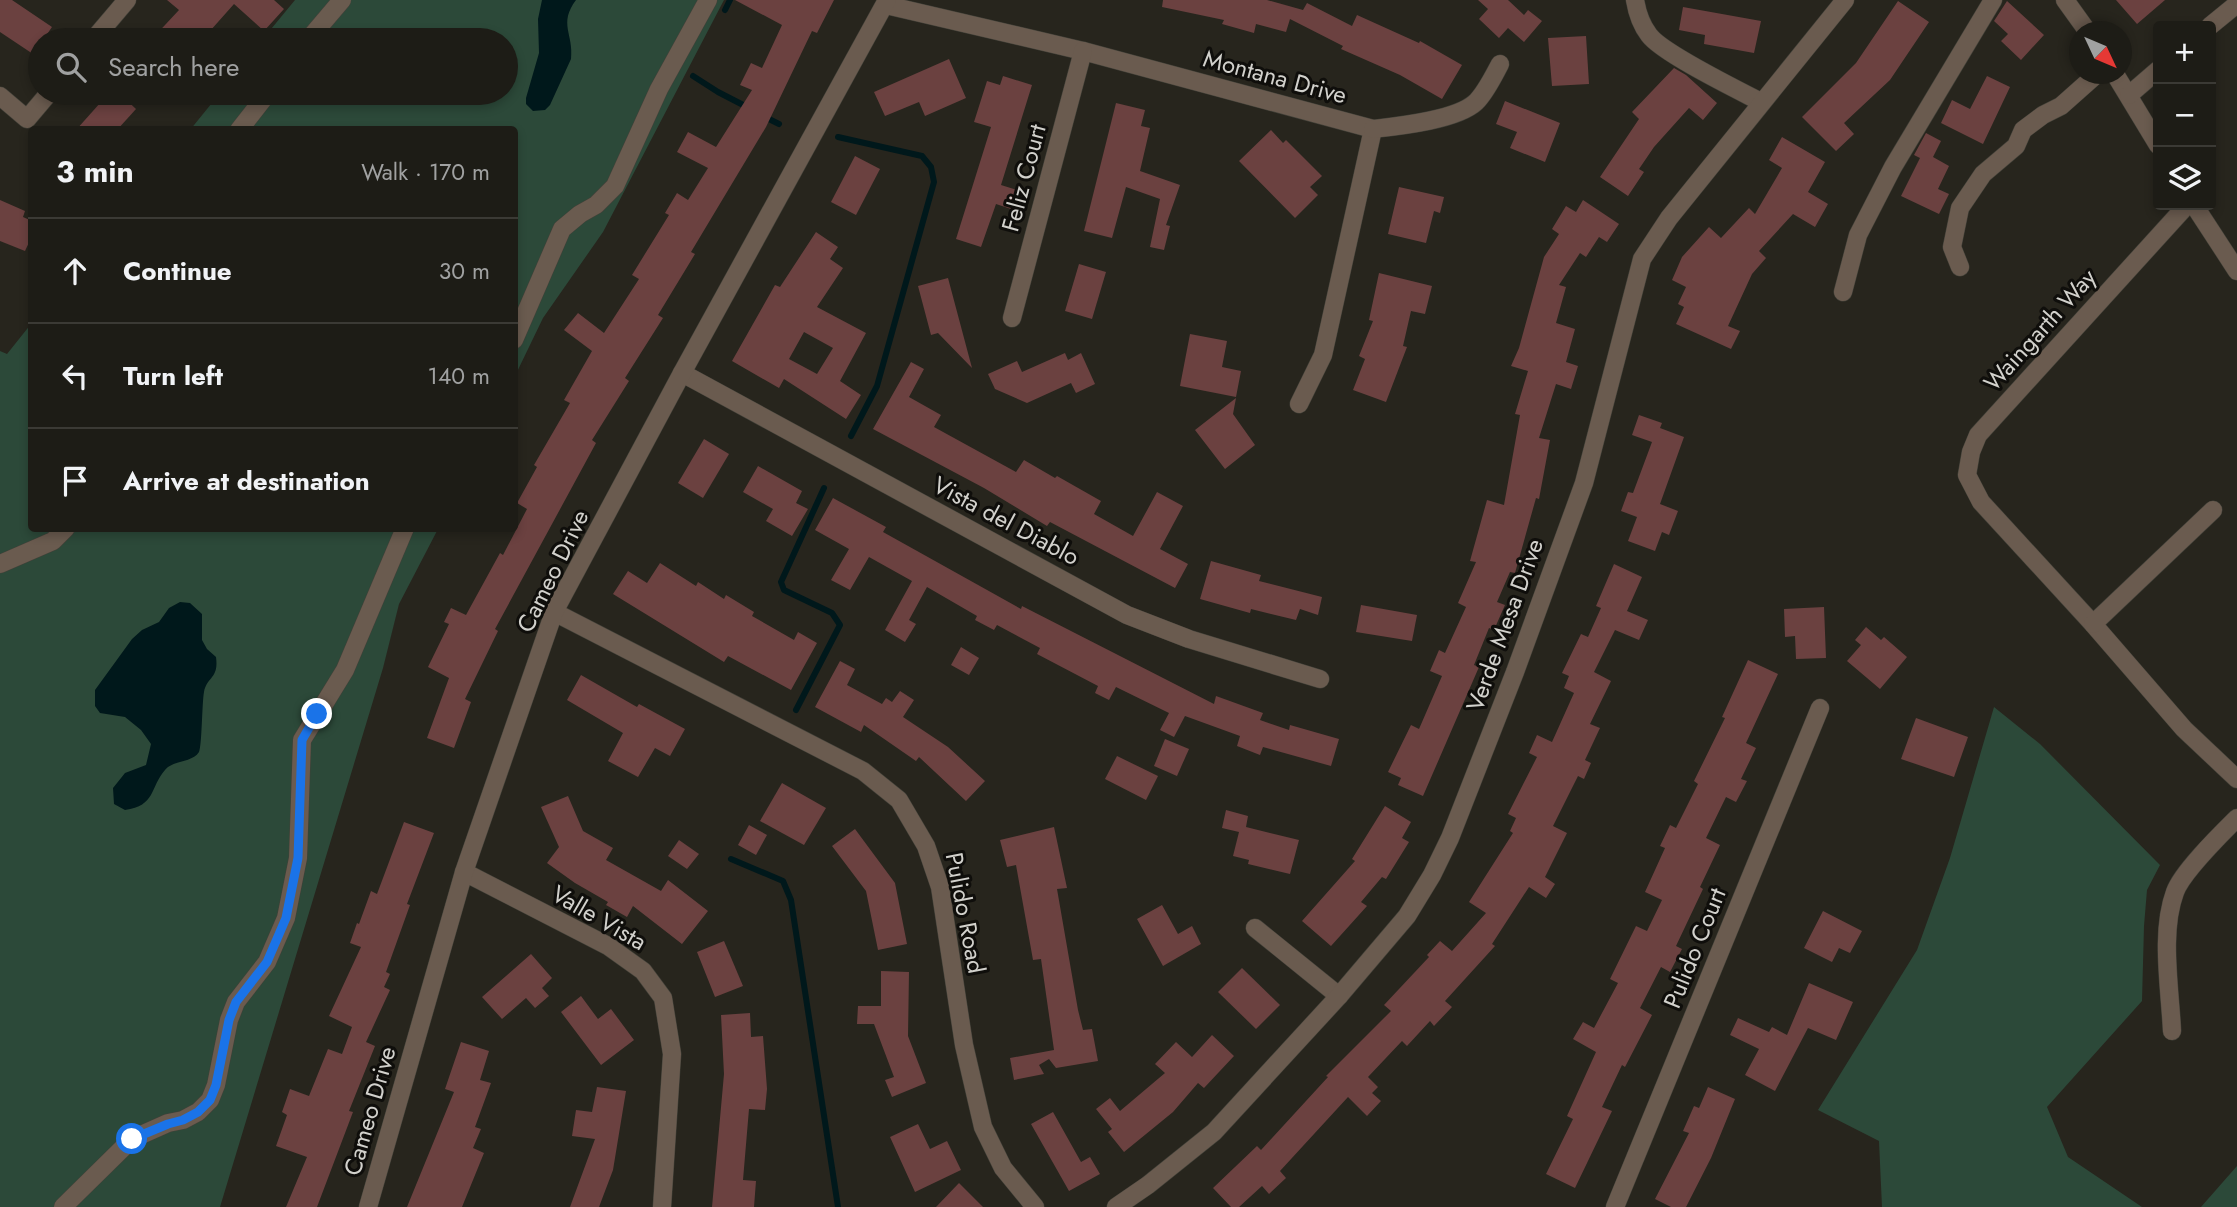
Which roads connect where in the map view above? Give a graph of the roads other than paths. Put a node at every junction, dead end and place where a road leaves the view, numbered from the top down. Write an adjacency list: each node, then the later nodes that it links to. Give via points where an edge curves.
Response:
1 (127, 0): 12 (street)
2 (342, 0): 13 (street)
3 (708, 0): 33 (street, via 659,89 615,186 562,229)
4 (1635, 0): 21 (street, via 1650,37)
5 (1845, 0): 21 (street, Verde Mesa Drive)
6 (1993, 0): 31 (street, via 1893,167 1858,236)
7 (2065, 0): 10 (street)
8 (886, 3): 14 (street, Montana Drive); 34 (street, Cameo Drive)
9 (2237, 4): 11 (street)
10 (2080, 21)
11 (2216, 21)
12 (103, 28)
13 (318, 28)
14 (1083, 51): 25 (street, Montana Drive); 32 (street, Feliz Court)
15 (1500, 64): 25 (street, via 1475,103 1410,125)
16 (2153, 74): 19 (street)
17 (2085, 84): 29 (street, via 2023,130 2016,146 1983,174 1960,208 1952,247)
18 (2122, 84): 19 (street)
19 (2129, 95): 26 (street)
20 (0, 96): 22 (street, via 27,119)
21 (1761, 102): 48 (street, Verde Mesa Drive, via 1642,259 1584,483 1450,838 1407,916)
22 (39, 105)
23 (259, 105): 24 (street)
24 (242, 126)
25 (1373, 129): 35 (street, Montana Drive, via 1323,355)
26 (2153, 136)
27 (2182, 210): 41 (street, Waingarth Way, via 1978,436 1971,452 1967,475 1981,502)
28 (2197, 210): 30 (street)
29 (1960, 267)
30 (2237, 271)
31 (1843, 292)
32 (1012, 318)
33 (518, 331)
34 (682, 373): 40 (street, Cameo Drive); 42 (street, Vista del Diablo, via 1128,615)
35 (1299, 404)
36 (2213, 510): 41 (street)
37 (62, 532): 39 (street, via 53,541)
38 (403, 532): 50 (street, via 345,670 302,740 298,858 286,918 267,962 236,1002 210,1100 183,1120 132,1139)
39 (0, 564)
40 (554, 612): 46 (street, Cameo Drive); 53 (street, Pulido Road, via 863,771 899,800 926,846 940,887 964,1045 983,1127 1003,1168)
41 (2093, 624): 44 (street, Waingarth Way, via 2184,729)
42 (1320, 679)
43 (1820, 708): 55 (street, Pulido Court)
44 (2237, 779)
45 (2237, 818): 49 (street, via 2175,890 2167,929)
46 (464, 872): 51 (street, Cameo Drive); 52 (street, Valle Vista, via 608,946 643,971 663,998 672,1054)
47 (1255, 928): 48 (street)
48 (1339, 996): 54 (street, Verde Mesa Drive, via 1214,1132)
49 (2172, 1031)
50 (63, 1207)
51 (368, 1207)
52 (663, 1207)
53 (1035, 1207)
54 (1116, 1207)
55 (1615, 1207)

